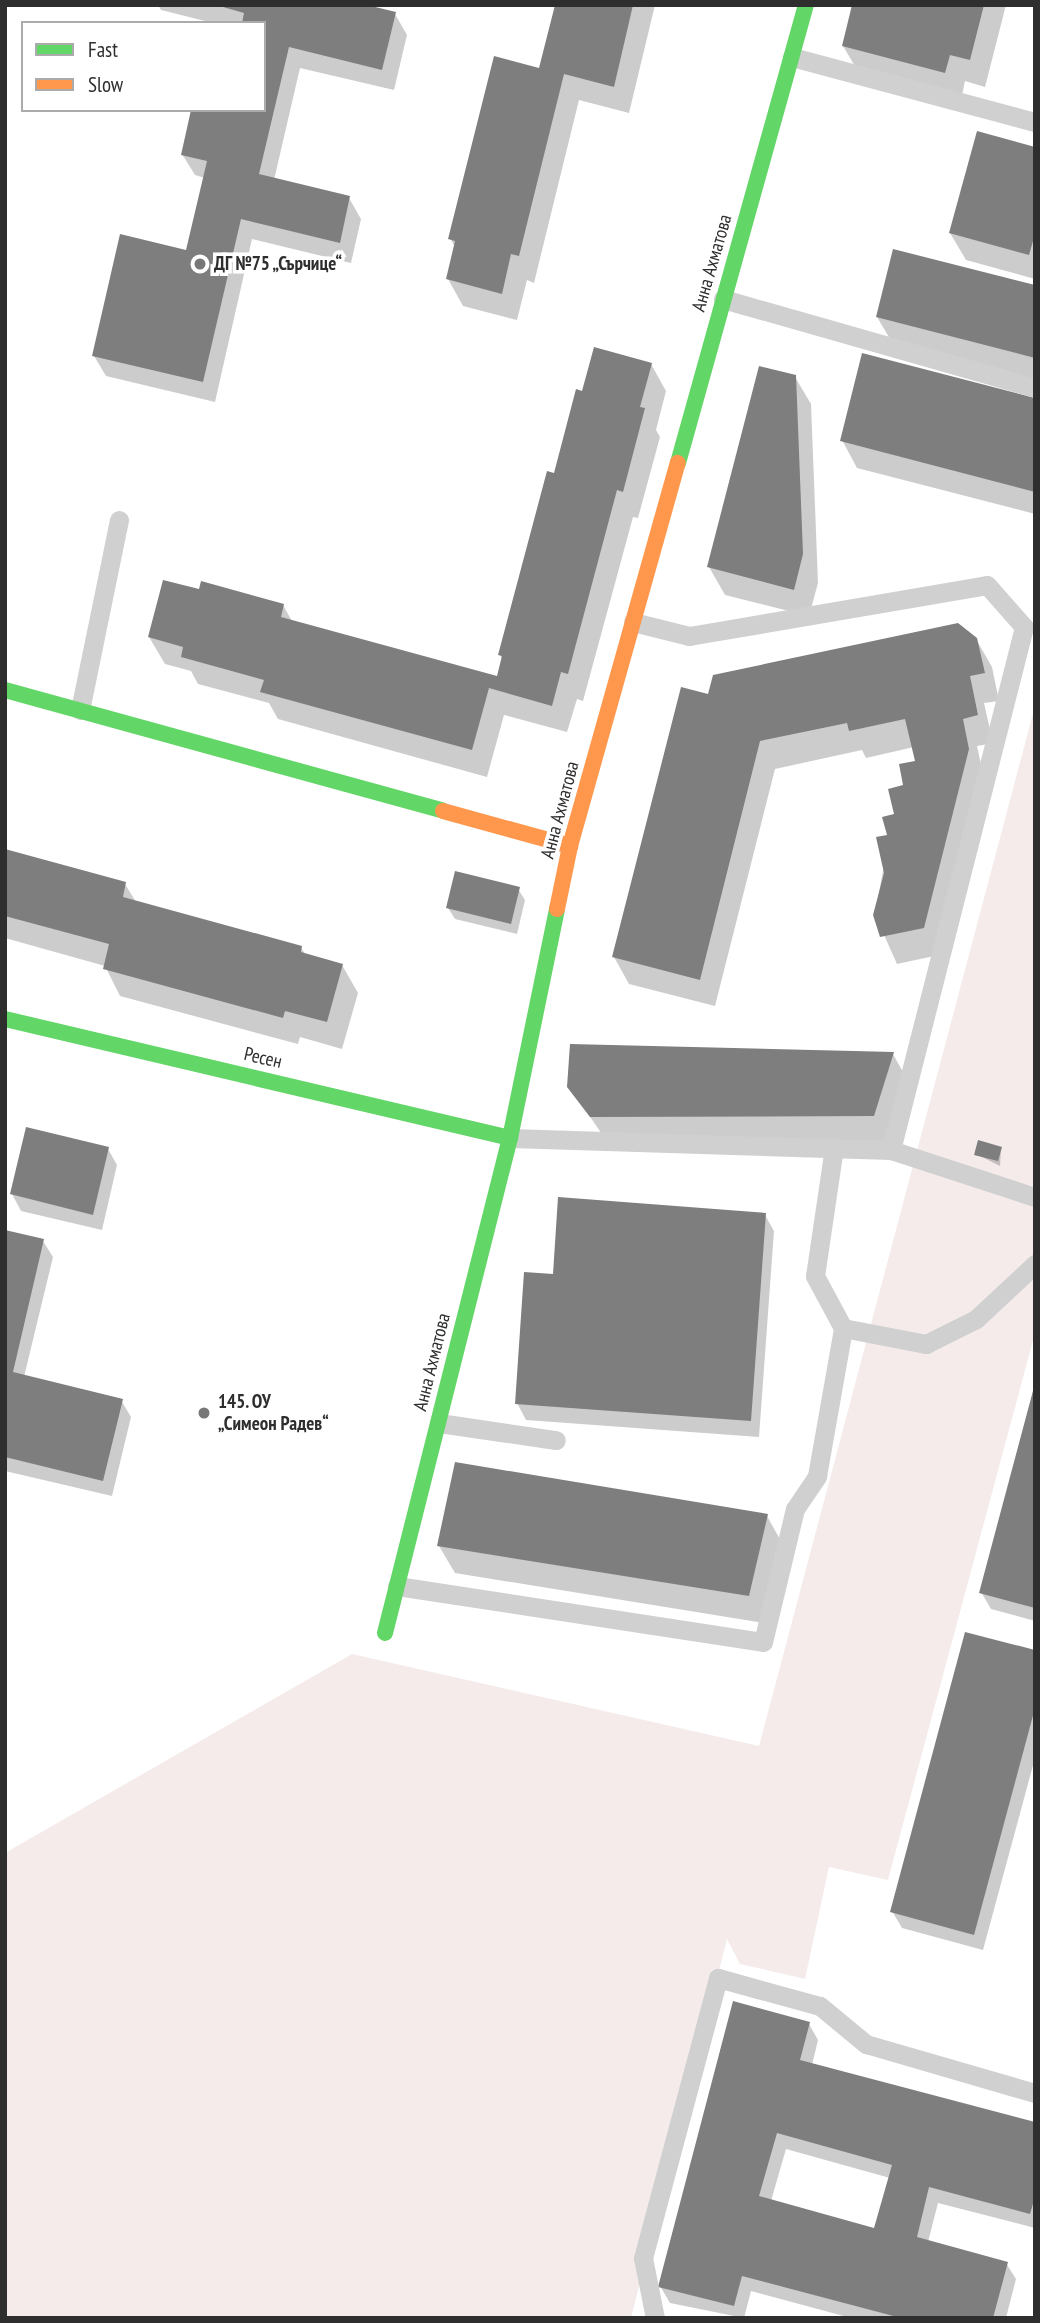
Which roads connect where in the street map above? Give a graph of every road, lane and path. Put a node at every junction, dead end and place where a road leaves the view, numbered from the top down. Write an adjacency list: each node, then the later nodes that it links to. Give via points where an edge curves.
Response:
1 (806, 5): 2 (street, Анна Ахматова)
2 (792, 57): 3 (lane); 4 (street, Анна Ахматова)
3 (1035, 122)
4 (723, 299): 5 (lane); 7 (street, Анна Ахматова)
5 (1035, 388)
6 (119, 520): 9 (lane)
7 (633, 622): 10 (street, Анна Ахматова); 14 (lane, via 689,636 987,585 1024,627)
8 (5, 690): 9 (street)
9 (80, 710): 10 (street)
10 (570, 846): 12 (street, Анна Ахматова)
11 (5, 1019): 12 (street, Ресен)
12 (510, 1138): 13 (lane); 18 (street, Анна Ахматова)
13 (834, 1147): 14 (lane); 17 (lane, via 815,1276)
14 (891, 1150): 15 (lane)
15 (1035, 1197)
16 (1035, 1264): 17 (lane, via 976,1319 926,1344)
17 (843, 1328): 20 (lane, via 817,1476 795,1509 763,1642)
18 (439, 1423): 19 (lane); 20 (street, Анна Ахматова)
19 (556, 1440)
20 (397, 1586): 21 (street, Анна Ахматова)
21 (385, 1633)
22 (1035, 2093): 23 (lane, via 866,2043 820,2006 718,1978 643,2258)
23 (655, 2318)

